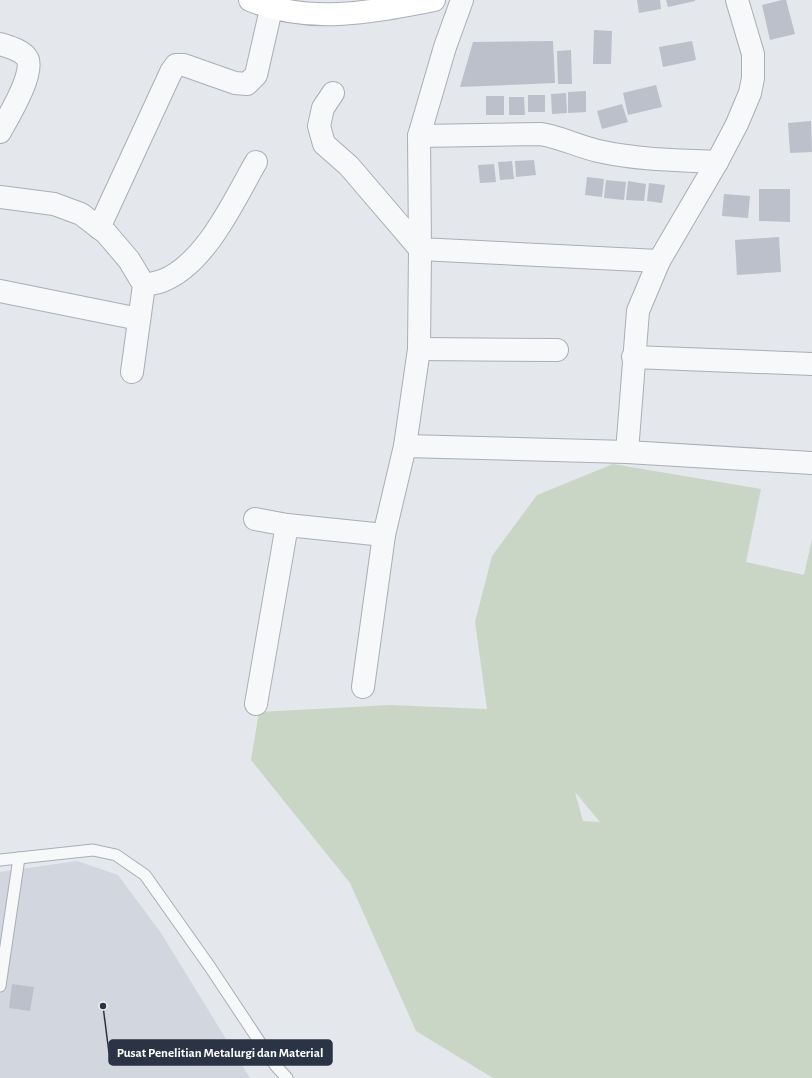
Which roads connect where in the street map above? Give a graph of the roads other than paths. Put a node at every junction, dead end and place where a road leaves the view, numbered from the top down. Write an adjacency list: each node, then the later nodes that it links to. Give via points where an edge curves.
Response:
1 (250, 0): 5 (main road)
2 (434, 0): 5 (main road, via 373,12 305,14)
3 (462, 0): 9 (street, via 445,47)
4 (737, 0): 11 (street, via 753,54 753,78 750,93 737,124)
5 (271, 9): 13 (street, via 256,75 248,84 235,83 184,65 176,65 170,72)
6 (0, 44): 8 (street, via 18,51 27,58 29,65 19,96)
7 (333, 93): 14 (street, via 323,108 319,126 324,144 349,166)
8 (0, 132)
9 (419, 136): 11 (street, via 540,134 602,152 644,158); 14 (street)
10 (256, 162): 16 (street, via 224,218 192,260 162,281)
11 (717, 162): 15 (street)
12 (0, 197): 13 (street, via 54,204 81,214)
13 (99, 228): 16 (street, via 129,260)
14 (420, 249): 15 (street); 19 (street)
15 (659, 261): 21 (street, via 638,311)
16 (144, 285): 18 (street)
17 (0, 291): 18 (street)
18 (139, 319): 23 (street)
19 (418, 349): 20 (street); 24 (street)
20 (557, 350)
21 (633, 357): 22 (street); 25 (street)
22 (812, 364)
23 (132, 372)
24 (405, 446): 25 (street); 29 (street)
25 (627, 452): 26 (street)
26 (812, 463)
27 (255, 519): 28 (street)
28 (287, 525): 29 (street); 31 (street)
29 (384, 535): 30 (street)
30 (363, 687)
31 (256, 704)
32 (19, 858): 33 (lane); 34 (lane); 36 (lane, via 93,850 116,855 145,875 275,1065)
33 (0, 860)
34 (3, 952): 35 (lane)
35 (0, 986)
36 (287, 1078)

